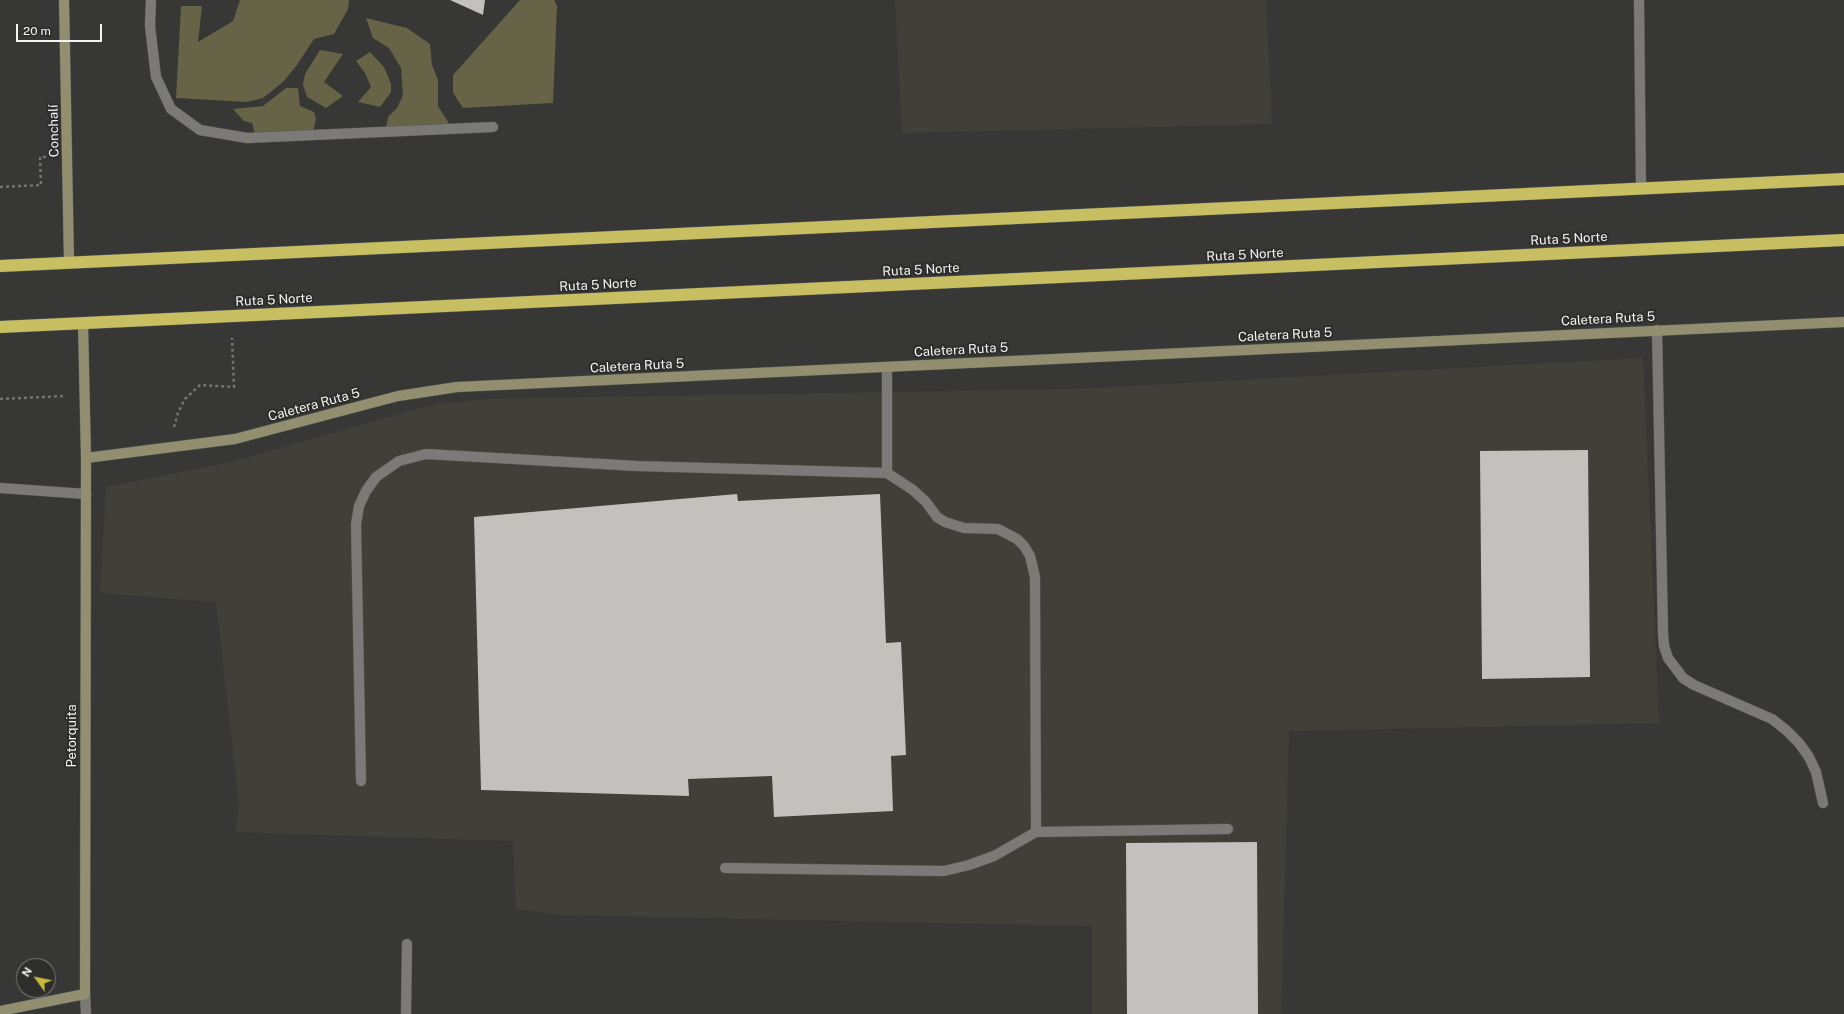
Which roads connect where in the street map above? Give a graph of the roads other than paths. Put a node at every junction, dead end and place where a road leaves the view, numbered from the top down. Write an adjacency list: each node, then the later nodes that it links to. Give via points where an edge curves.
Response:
1 (64, 0): 8 (street, Conchalí)
2 (151, 0): 4 (street, via 150,26 156,77 171,109 200,130 247,138)
3 (1639, 0): 6 (street)
4 (493, 127)
5 (1844, 179): 6 (highway)
6 (1641, 189): 8 (highway)
7 (1844, 240): 11 (highway, Ruta 5 Norte)
8 (69, 262): 9 (highway)
9 (0, 266)
10 (1844, 322): 13 (street, Caletera Ruta 5)
11 (83, 324): 12 (highway, Ruta 5 Norte); 15 (street, Petorquita)
12 (0, 327)
13 (1658, 330): 14 (street, Caletera Ruta 5); 20 (street, via 1663,633 1668,658 1679,673 1694,686 1772,719 1786,730 1798,743 1816,772)
14 (888, 367): 15 (street, Caletera Ruta 5, via 457,387 398,396 236,439); 16 (street)
15 (86, 458): 18 (street, Petorquita)
16 (887, 473): 19 (street, via 637,466 426,454 399,460 376,477 366,491 359,506 356,524); 22 (street, via 913,490 937,517 945,522 964,528 998,529 1016,539 1030,556 1035,577)
17 (0, 488): 18 (street)
18 (86, 494): 25 (street, Petorquita)
19 (361, 781)
20 (1823, 803)
21 (1228, 829): 22 (street)
22 (1036, 832): 23 (street, via 994,856 944,871)
23 (724, 868)
24 (407, 944): 28 (street)
25 (85, 994): 26 (street); 27 (street, Petorquita)
26 (0, 1011)
27 (86, 1014)
28 (406, 1014)

